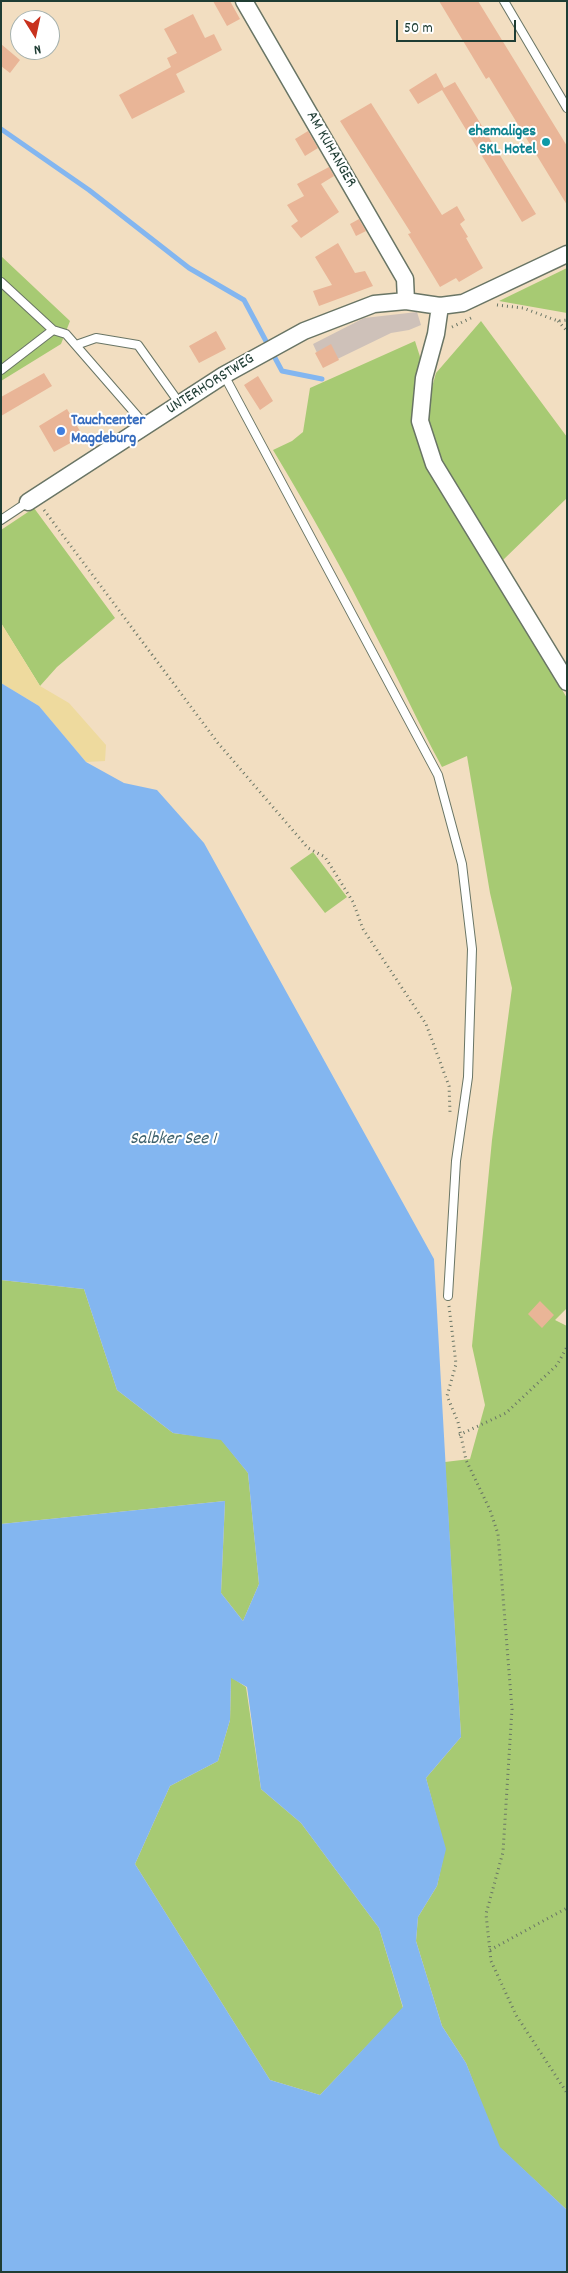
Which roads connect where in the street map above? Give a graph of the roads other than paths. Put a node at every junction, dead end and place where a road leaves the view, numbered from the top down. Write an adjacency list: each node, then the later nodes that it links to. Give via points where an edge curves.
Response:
1 (244, 1): 6 (street, AM KUHANGER, via 405,279)
2 (504, 1): 3 (lane)
3 (567, 108)
4 (567, 254): 7 (street, UNTERHORSTWEG, via 474,299)
5 (1, 282): 8 (lane)
6 (406, 301): 7 (street, UNTERHORSTWEG); 11 (street, UNTERHORSTWEG, via 353,310 279,343)
7 (440, 306): 16 (street, via 424,378 420,421 434,464)
8 (54, 330): 9 (lane, via 66,334); 10 (lane)
9 (76, 345): 12 (lane, via 96,338 138,345); 13 (lane)
10 (1, 370)
11 (224, 375): 12 (street, UNTERHORSTWEG); 17 (lane, via 438,775 462,864 472,949 468,1077 456,1161)
12 (180, 404): 13 (street, UNTERHORSTWEG)
13 (146, 426): 14 (street, UNTERHORSTWEG)
14 (31, 500): 15 (lane, UNTERHORSTWEG)
15 (1, 520)
16 (567, 682)
17 (448, 1296)

